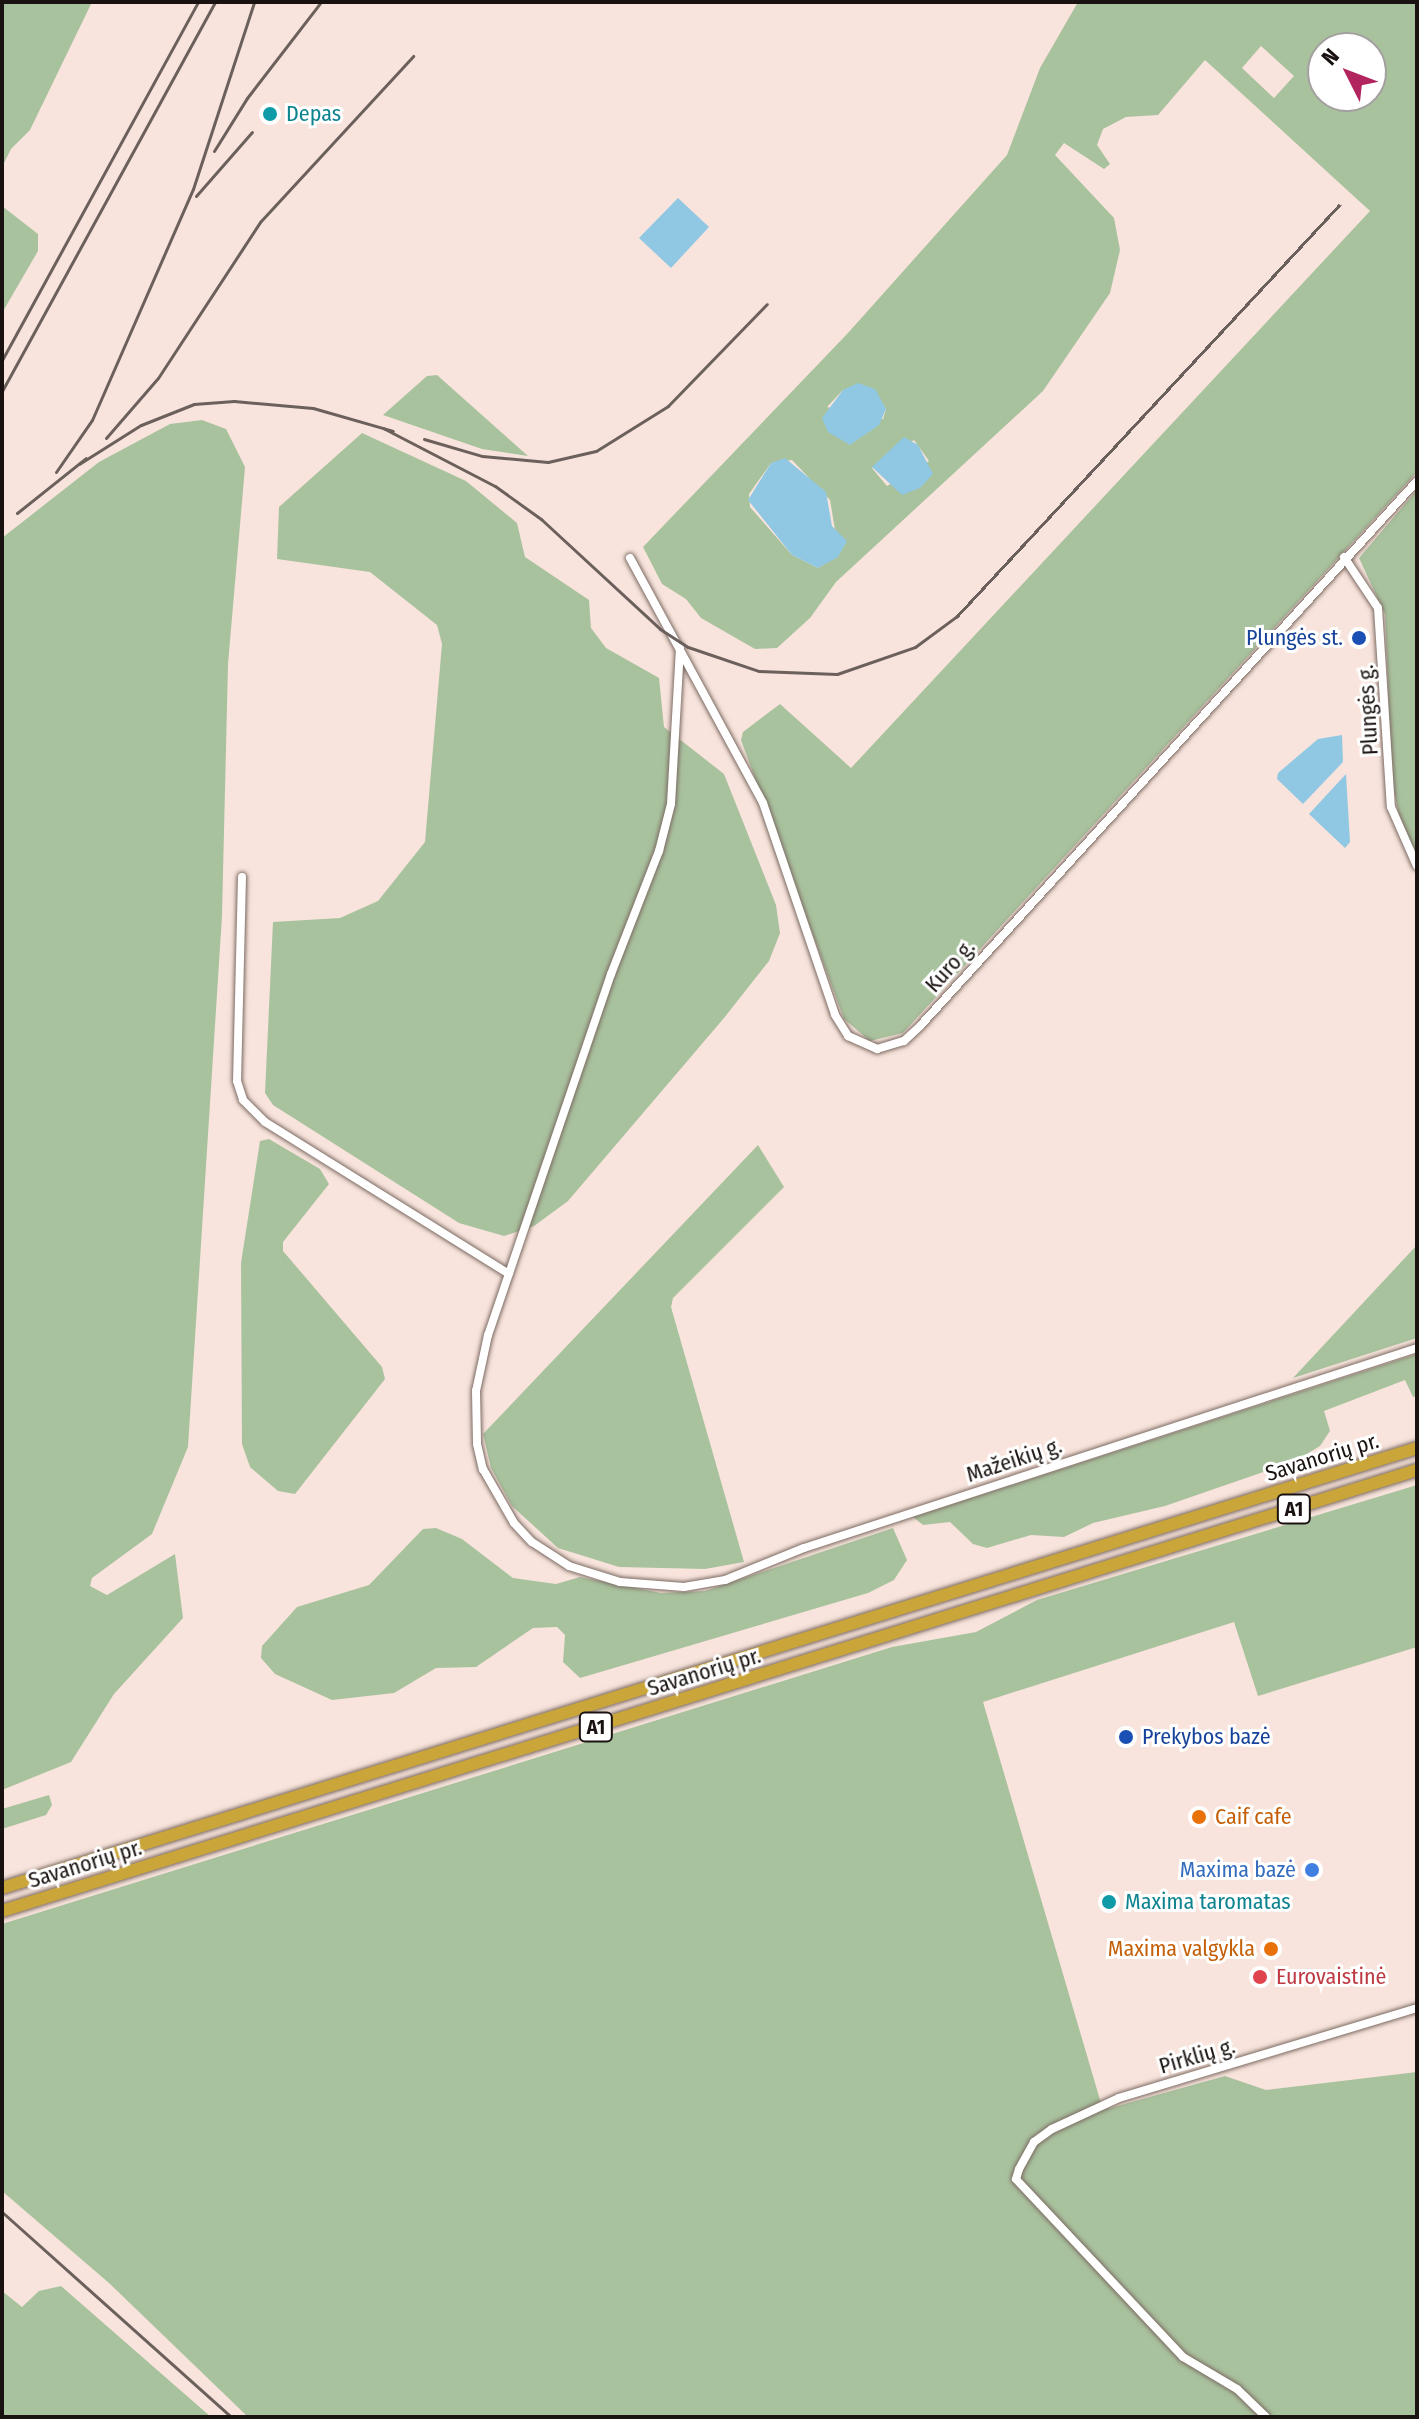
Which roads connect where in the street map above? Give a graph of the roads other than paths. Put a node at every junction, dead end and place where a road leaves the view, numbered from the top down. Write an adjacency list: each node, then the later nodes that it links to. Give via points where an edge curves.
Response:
1 (1417, 481): 2 (street, Kuro g.)
2 (1344, 557): 4 (street, Kuro g., via 921,1025 891,1047 862,1045 848,1036 835,1015 763,803); 5 (street, Plungės g., via 1378,608 1391,807)
3 (630, 558): 4 (street, Kuro g.)
4 (680, 648): 7 (street, Mažeikių g., via 671,804 659,851 611,974)
5 (1417, 866)
6 (242, 877): 7 (street, via 237,1081 243,1100 265,1122)
7 (509, 1274): 8 (street, Mažeikių g., via 476,1391 483,1469 508,1514 532,1542 569,1566 620,1582 684,1587 725,1580 804,1548)
8 (1417, 1348)
9 (1417, 1448): 13 (highway, Savanorių pr. / A1)
10 (1417, 1470): 11 (highway, Savanorių pr. / A1)
11 (1398, 1476): 12 (highway); 14 (highway, Savanorių pr. / A1)
12 (1417, 1481)
13 (2, 1888)
14 (2, 1911)
15 (1417, 2008): 16 (street, Pirklių g., via 1097,2107 1034,2142 1016,2179 1183,2357 1237,2389)
16 (1266, 2417)

